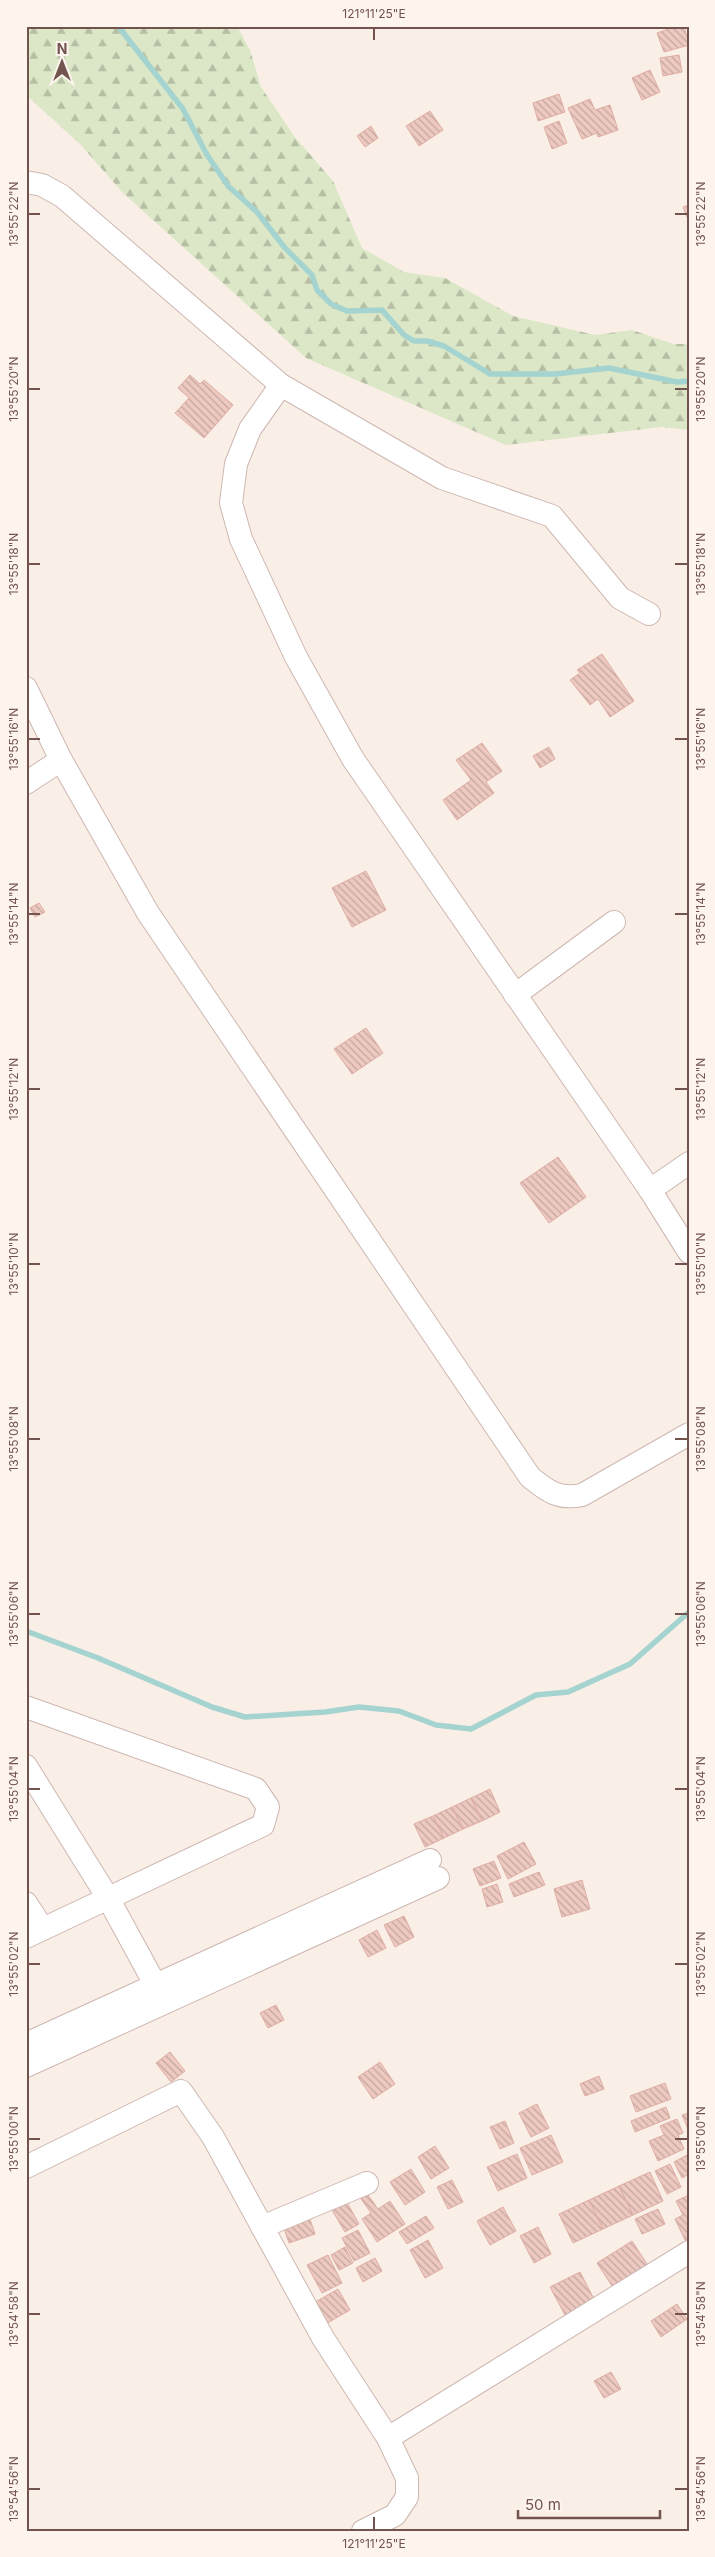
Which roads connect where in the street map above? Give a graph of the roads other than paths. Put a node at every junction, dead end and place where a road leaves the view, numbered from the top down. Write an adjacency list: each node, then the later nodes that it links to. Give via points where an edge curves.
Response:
1 (26, 182): 2 (street, via 42,185 62,196)
2 (281, 385): 3 (street, via 442,478 552,516 620,598); 8 (street, via 250,429 236,464 231,503 241,539 296,657 353,759)
3 (649, 614)
4 (26, 688): 5 (street)
5 (61, 760): 6 (street); 12 (street, via 148,913 530,1477 551,1493 569,1498 582,1495)
6 (26, 783)
7 (614, 922): 8 (street)
8 (515, 995): 10 (street)
9 (689, 1163): 10 (street)
10 (650, 1190): 11 (street)
11 (689, 1252)
12 (689, 1434)
13 (26, 1707): 16 (street, via 256,1789 268,1807 263,1825)
14 (26, 1766): 16 (street)
15 (434, 1869): 19 (street)
16 (108, 1898): 18 (street); 19 (street)
17 (26, 1903): 18 (street)
18 (35, 1933)
19 (160, 1994): 20 (street); 21 (street)
20 (26, 2044)
21 (26, 2066)
22 (26, 2167): 24 (street, via 181,2092 213,2137)
23 (367, 2183): 24 (street)
24 (262, 2227): 26 (street, via 323,2338)
25 (689, 2252): 26 (street)
26 (388, 2438): 27 (street, via 407,2478 407,2496 395,2515)
27 (363, 2531)

